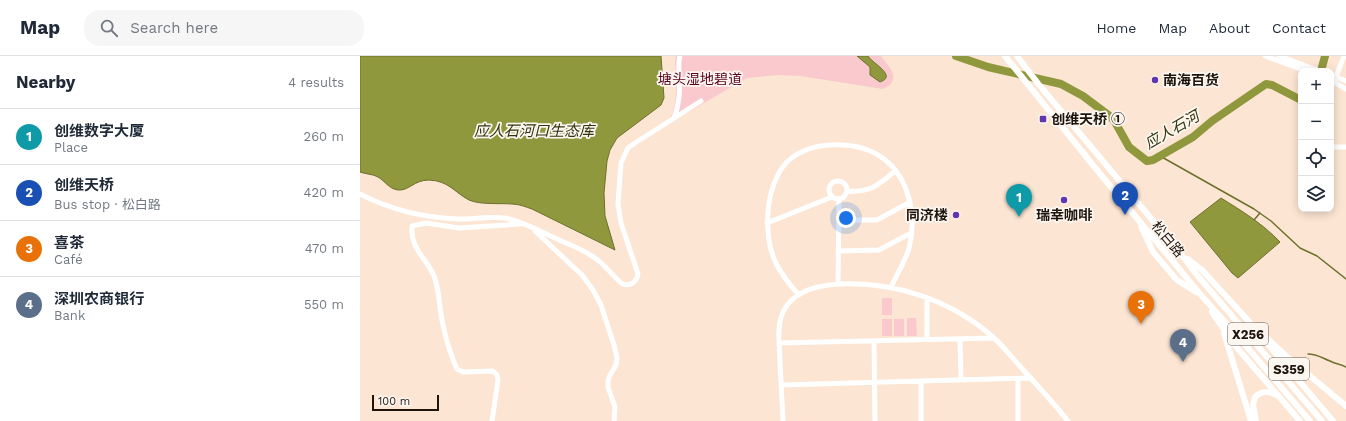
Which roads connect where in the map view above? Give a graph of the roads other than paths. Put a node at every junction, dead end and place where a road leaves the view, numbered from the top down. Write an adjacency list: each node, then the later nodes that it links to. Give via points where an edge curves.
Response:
1 (680, 56): 15 (street, via 680,95)
2 (1016, 56): 31 (main road, 松白路 / S359)
3 (1265, 56): 7 (street)
4 (1279, 56): 8 (street)
5 (1344, 56): 9 (street)
6 (1007, 58): 25 (main road, 松白路 / S359)
7 (1298, 68)
8 (1310, 68)
9 (1334, 77)
10 (1334, 79): 12 (street)
11 (1334, 80): 13 (street)
12 (1346, 81)
13 (1346, 89)
14 (701, 101): 15 (street)
15 (674, 118): 28 (street, via 628,148 620,163 618,211 638,274 635,281 628,284 620,282 604,264 587,253)
16 (1334, 147): 17 (street)
17 (1346, 147)
18 (895, 171): 19 (street, via 875,187 863,191); 23 (street, via 904,184); 26 (street, via 883,158 861,149 834,145 798,154 786,163 778,176 769,201)
19 (847, 191): 21 (street, via 847,186 843,182 836,181 829,190); 22 (street)
20 (360, 194): 27 (street, via 388,207 425,216 460,219 504,218)
21 (832, 197): 22 (street); 26 (street)
22 (839, 200): 24 (street)
23 (910, 202): 24 (street, via 877,220); 29 (street)
24 (839, 220): 30 (street)
25 (1139, 220): 35 (main road, 松白路 / S359); 35 (main road, via 1153,252 1176,280)
26 (768, 223): 34 (street, via 769,242 775,263)
27 (522, 224): 28 (street); 54 (street, via 459,228 426,224 412,226 414,245 430,269 436,284 443,326 457,369 463,372 493,371 497,375)
28 (531, 228): 55 (street, via 583,276 601,305 617,358 608,381 615,407)
29 (911, 233): 30 (street, via 880,250); 33 (street, via 907,255)
30 (838, 250): 32 (street)
31 (1180, 253): 37 (main road, S359, via 1202,270); 65 (main road, 松白路 / X256)
32 (838, 284): 33 (street); 34 (street, via 815,288)
33 (891, 287): 36 (street)
34 (798, 295): 43 (street, via 782,314)
35 (1201, 296): 38 (main road, S359); 53 (main road, 松白路 / X256)
36 (927, 298): 39 (street, via 962,315); 41 (street)
37 (1245, 317): 51 (main road, S359); 66 (main road, S359)
38 (1218, 321): 50 (main road, S359, via 1233,343); 62 (main road, S359, via 1228,344)
39 (994, 338): 40 (street); 44 (street)
40 (960, 339): 41 (street); 46 (street)
41 (927, 340): 42 (street)
42 (874, 341): 43 (street); 48 (street)
43 (779, 343): 49 (street)
44 (1031, 378): 45 (street); 52 (street)
45 (1018, 379): 46 (street); 59 (street)
46 (961, 380): 47 (street)
47 (921, 381): 48 (street); 58 (street)
48 (874, 383): 49 (street); 57 (street)
49 (781, 385): 56 (street)
50 (1279, 396): 63 (main road, via 1262,392 1255,396 1253,405); 64 (main road, S359)
51 (1344, 405)
52 (1056, 407): 60 (street); 61 (street)
53 (1309, 420)
54 (492, 421)
55 (614, 421)
56 (783, 421)
57 (875, 421)
58 (921, 421)
59 (1018, 421)
60 (1063, 421)
61 (1068, 421)
62 (1251, 421)
63 (1256, 421)
64 (1300, 421)
65 (1322, 421)
66 (1333, 421)

